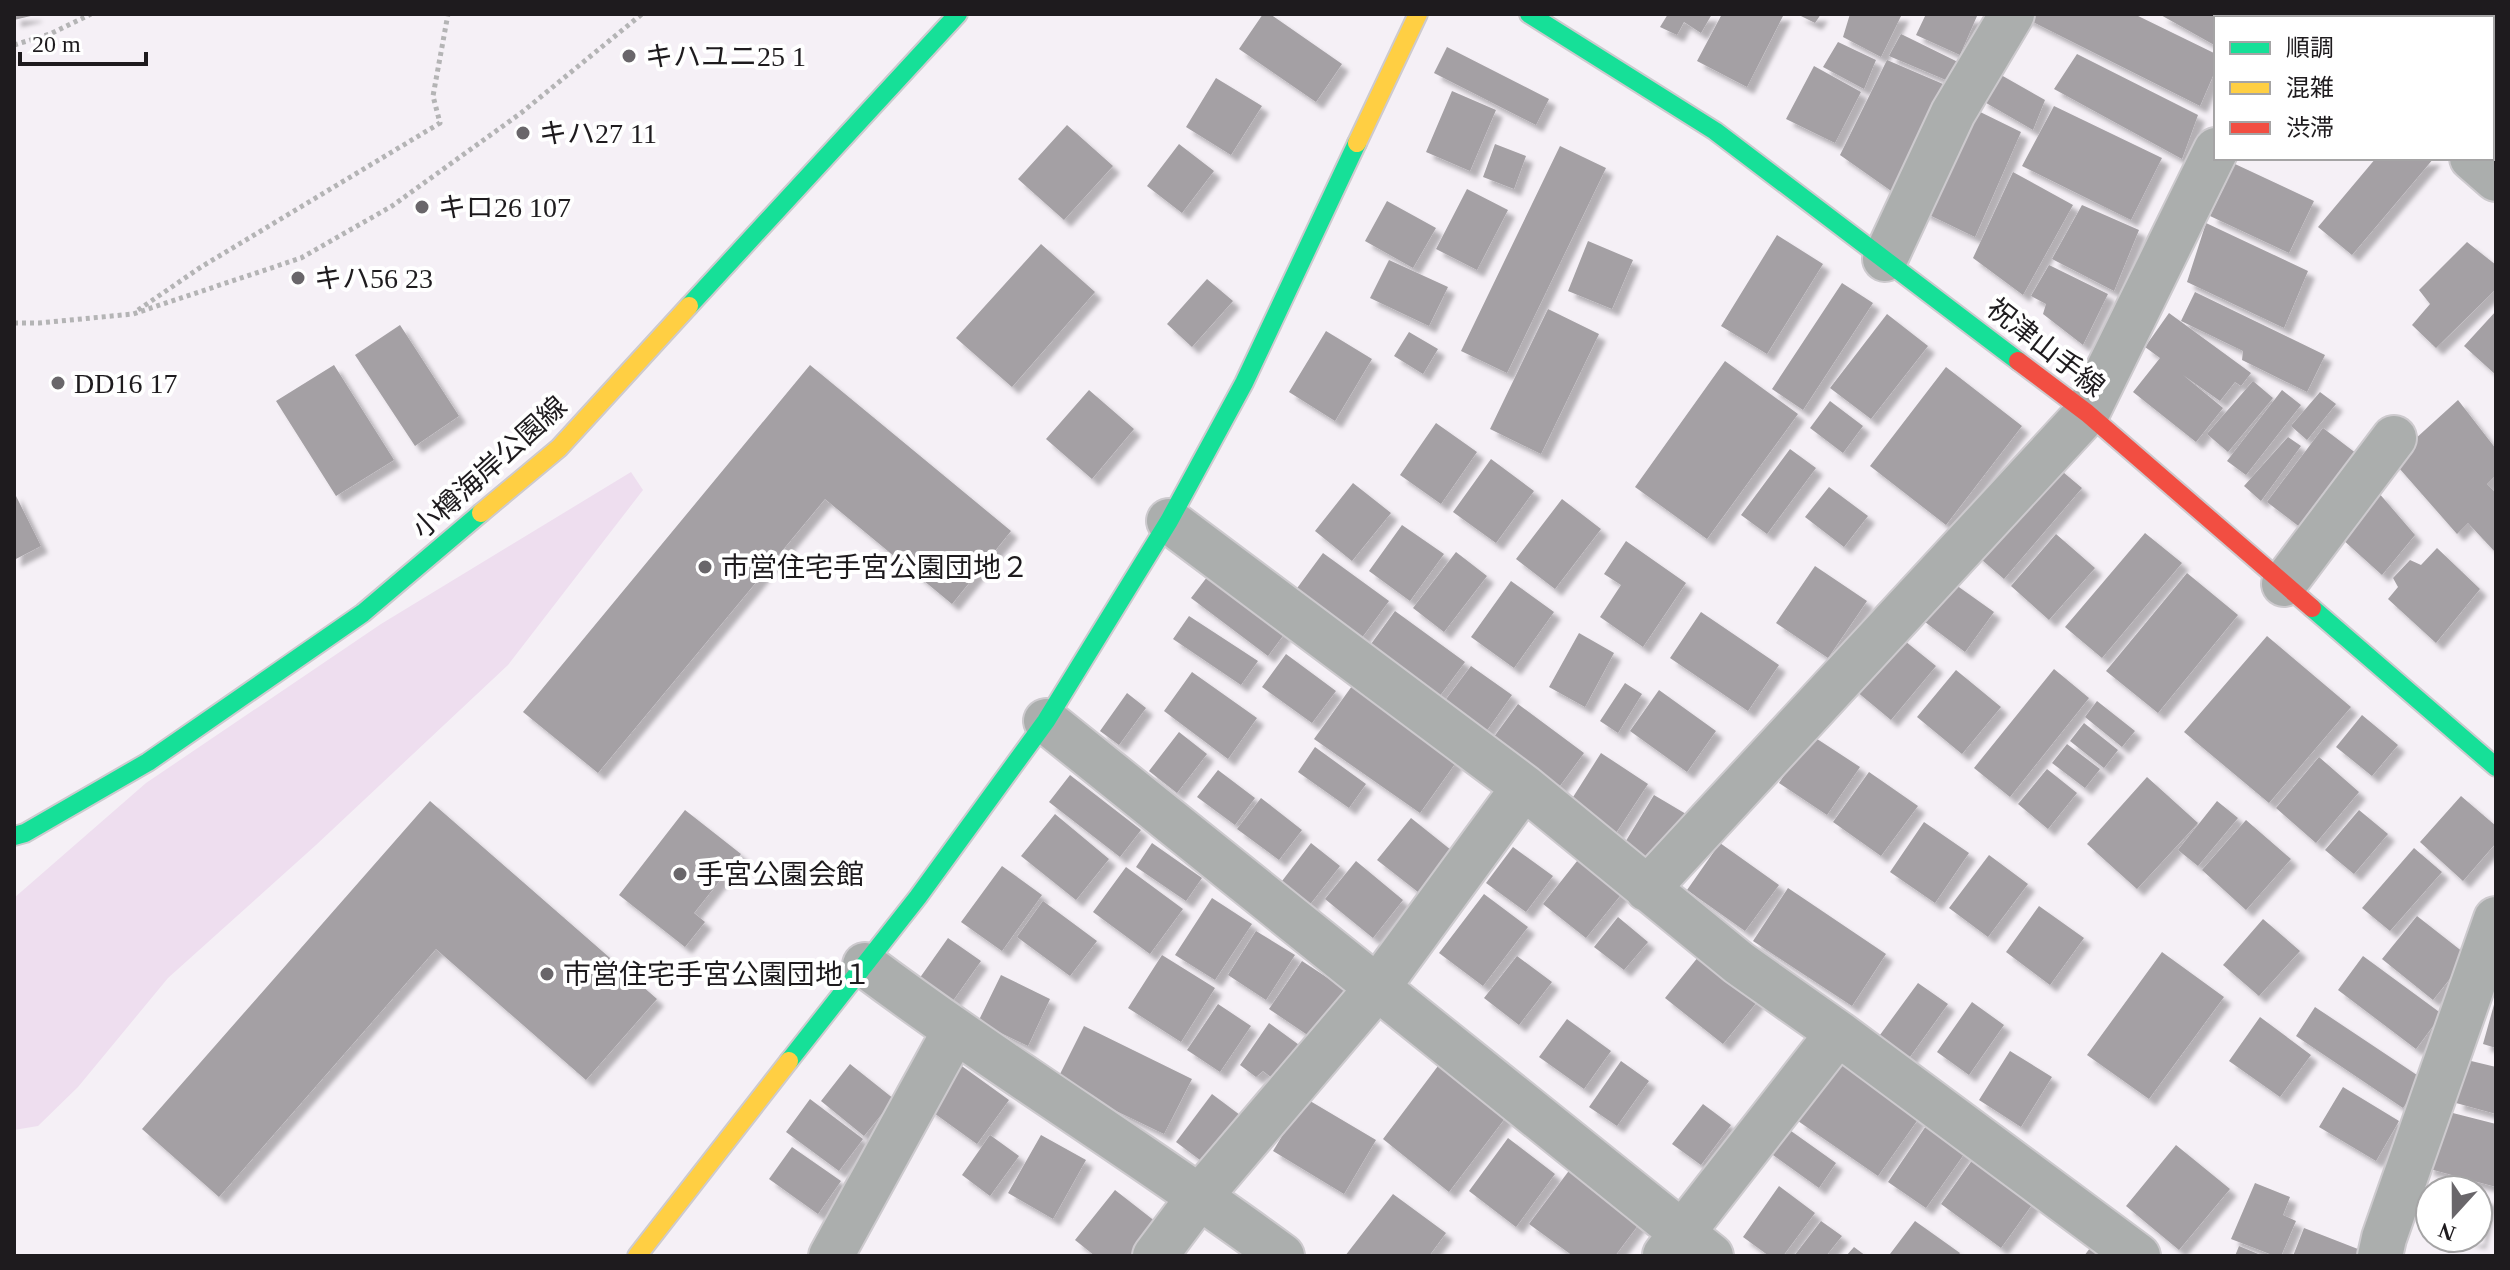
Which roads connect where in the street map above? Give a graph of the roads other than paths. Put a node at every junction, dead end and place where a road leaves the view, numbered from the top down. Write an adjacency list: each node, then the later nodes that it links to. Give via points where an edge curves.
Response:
1 (958, 14): 16 (street, 小樽海岸公園線, via 559,448 363,613 148,762)
2 (1418, 14): 11 (street, via 1244,383)
3 (1529, 14): 8 (street, 祝津山手線, via 1715,131)
4 (2012, 14): 8 (street, via 1953,113)
5 (2214, 154): 9 (street)
6 (2474, 160): 7 (street)
7 (2496, 179)
8 (1885, 259): 9 (street, 祝津山手線)
9 (2087, 413): 12 (street, 祝津山手線); 17 (street)
10 (2394, 438): 12 (street)
11 (1169, 521): 13 (street); 15 (street)
12 (2284, 584): 14 (street, 祝津山手線)
13 (1046, 721): 19 (street); 20 (street)
14 (2496, 767)
15 (1524, 787): 17 (street); 20 (street)
16 (14, 836)
17 (1647, 889): 22 (street)
18 (2496, 919): 30 (street)
19 (865, 965): 21 (street); 25 (street)
20 (1377, 988): 23 (street); 24 (street)
21 (954, 1032): 23 (street); 26 (street)
22 (1838, 1033): 24 (street); 29 (street)
23 (1200, 1196): 27 (street); 28 (street)
24 (1686, 1248)
25 (637, 1256)
26 (831, 1256)
27 (1155, 1256)
28 (1282, 1256)
29 (2138, 1256)
30 (2380, 1256)

